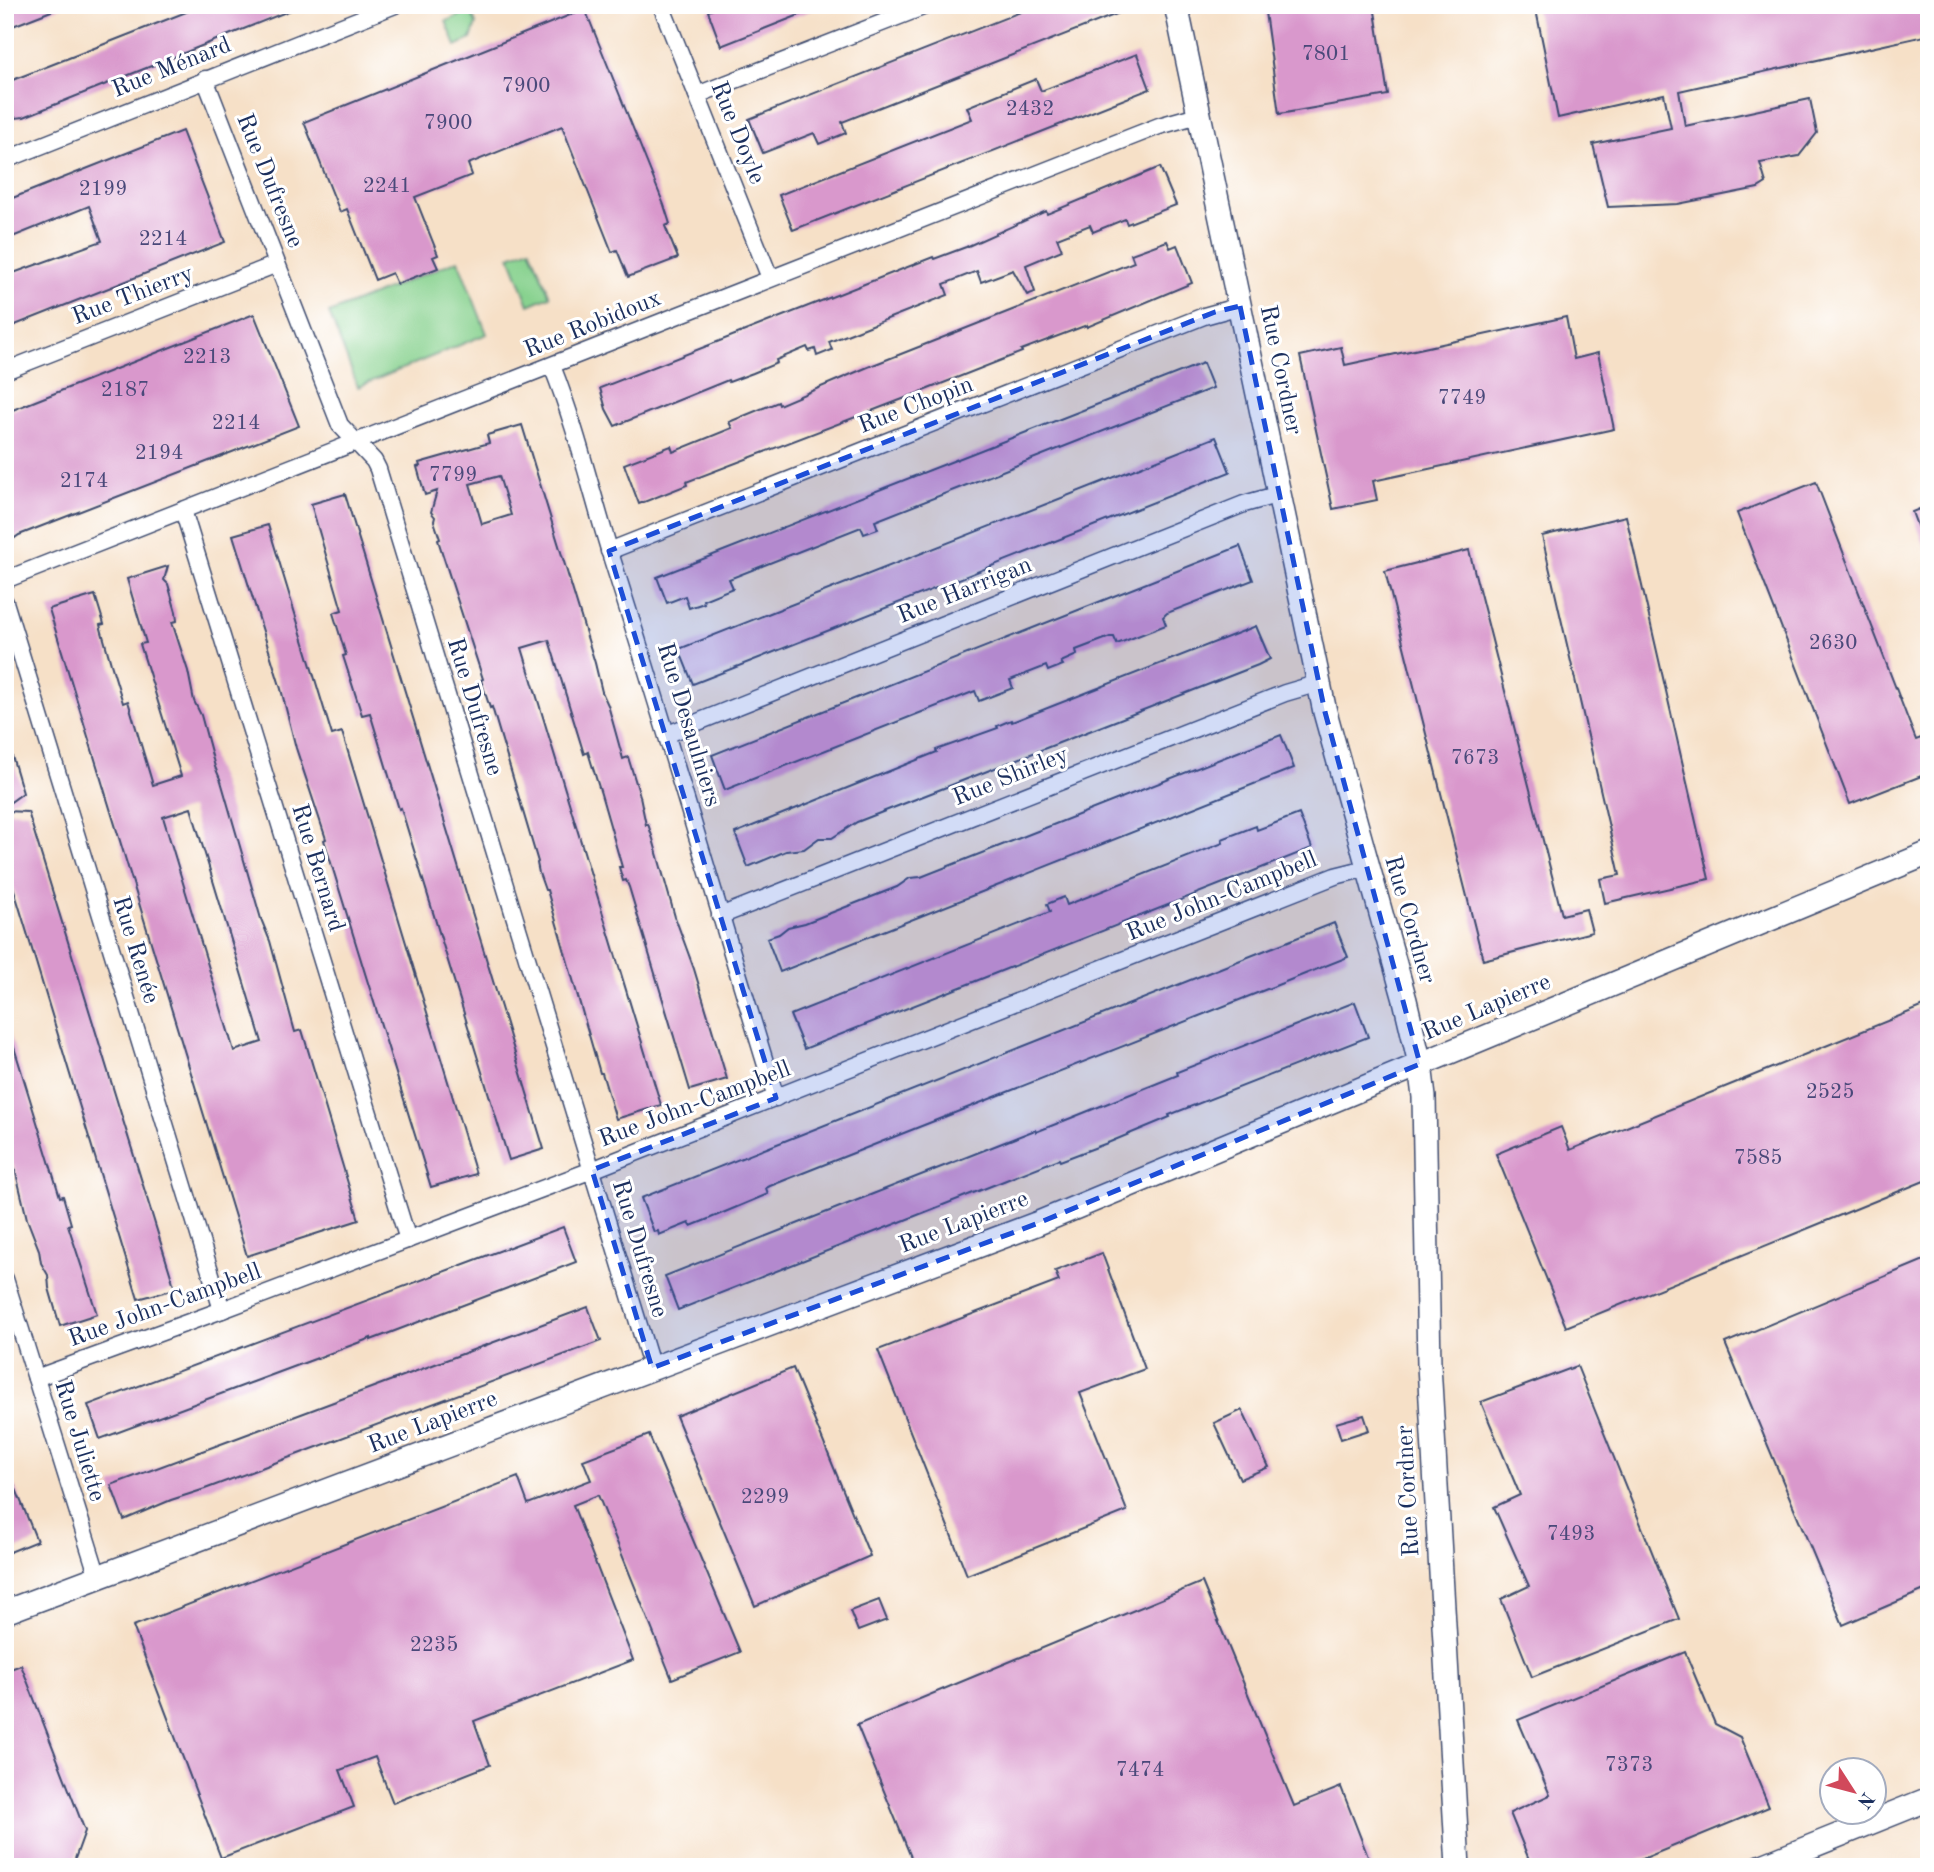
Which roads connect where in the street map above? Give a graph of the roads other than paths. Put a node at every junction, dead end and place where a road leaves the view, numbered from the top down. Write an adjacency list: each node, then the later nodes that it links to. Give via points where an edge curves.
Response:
1 (395, 5): 5 (street, Rue Ménard)
2 (661, 5): 6 (street, Rue Doyle)
3 (928, 5): 6 (street)
4 (1176, 5): 7 (street, Rue Cordner)
5 (205, 79): 8 (street, Rue Ménard); 9 (street, Rue Dufresne)
6 (697, 95): 10 (street, Rue Doyle)
7 (1198, 115): 10 (street, Rue Robidoux, via 1159,126); 11 (street, Rue Cordner)
8 (5, 160)
9 (277, 264): 13 (street, Rue Thierry); 14 (street, Rue Dufresne, via 340,425)
10 (770, 278): 12 (street, Rue Robidoux)
11 (1240, 306): 15 (street, Rue Cordner); 17 (street, Rue Chopin)
12 (552, 366): 14 (street, Rue Robidoux); 17 (street, Rue Desaulniers)
13 (5, 371)
14 (358, 443): 16 (street, Rue Robidoux); 27 (street, Rue Dufresne, via 378,468)
15 (1280, 494): 20 (street, Rue Cordner); 21 (street, Rue Harrigan)
16 (183, 510): 18 (street, Rue Robidoux); 28 (street, Rue Bernard)
17 (609, 551): 21 (street, Rue Desaulniers)
18 (5, 580)
19 (5, 602): 30 (street, Rue Renée)
20 (1319, 684): 23 (street, Rue Cordner); 24 (street, Rue Shirley, via 1285,693)
21 (668, 734): 24 (street, Rue Desaulniers)
22 (1929, 853): 25 (street, Rue Lapierre)
23 (1367, 868): 25 (street, Rue Cordner); 26 (street, Rue John-Campbell, via 1335,876)
24 (720, 915): 26 (street, Rue Desaulniers)
25 (1420, 1064): 31 (street, Rue Lapierre, via 1036,1224); 36 (street, Rue Cordner, via 1430,1405)
26 (776, 1098): 27 (street, Rue John-Campbell)
27 (592, 1170): 28 (street, Rue John-Campbell); 31 (street, Rue Dufresne)
28 (408, 1240): 30 (street, Rue John-Campbell)
29 (5, 1279): 32 (street, Rue Juliette)
30 (222, 1310): 32 (street, Rue John-Campbell)
31 (653, 1368): 33 (street, Rue Lapierre)
32 (36, 1378): 33 (street, Rue Juliette)
33 (98, 1577): 34 (street, Rue Lapierre)
34 (5, 1612)
35 (1929, 1799): 37 (street)
36 (1458, 1867)
37 (1760, 1867)

